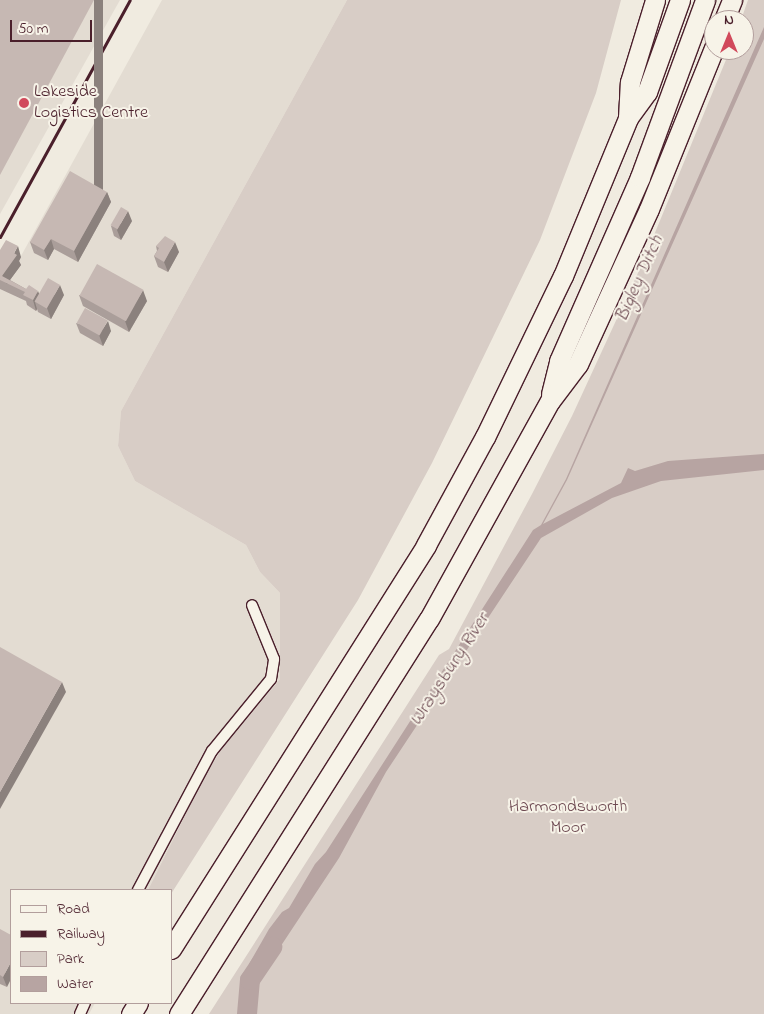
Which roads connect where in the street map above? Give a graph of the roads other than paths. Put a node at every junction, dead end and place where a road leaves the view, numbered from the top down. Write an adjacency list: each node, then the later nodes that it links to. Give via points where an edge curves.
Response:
1 (655, 0): 5 (highway, via 630,82)
2 (680, 0): 5 (highway, via 650,87)
3 (705, 0): 6 (highway, via 640,177 559,361)
4 (709, 60): 6 (highway, via 617,283 578,364)
5 (628, 118): 9 (highway, via 562,276 485,437 426,545)
6 (550, 401): 10 (highway, via 429,619)
7 (252, 605): 8 (street, via 274,659 271,679 212,751)
8 (139, 889)
9 (172, 947)
10 (179, 1014)

